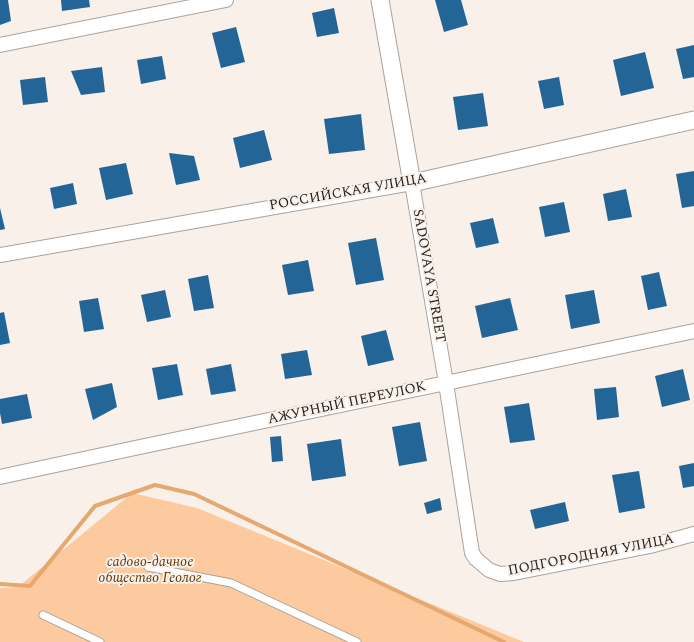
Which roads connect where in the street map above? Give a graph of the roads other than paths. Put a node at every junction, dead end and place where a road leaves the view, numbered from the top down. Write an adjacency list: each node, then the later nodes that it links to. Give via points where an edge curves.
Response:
1 (226, 0): 3 (street)
2 (380, 0): 5 (street, SADOVAYA STREET)
3 (0, 45)
4 (694, 120): 5 (street, РОССИЙСКАЯ УЛИЦА)
5 (412, 183): 6 (street, РОССИЙСКАЯ УЛИЦА); 8 (street, SADOVAYA STREET)
6 (0, 255)
7 (694, 331): 8 (street, АЖУРНЫЙ ПЕРЕУЛОК)
8 (446, 383): 9 (street, АЖУРНЫЙ ПЕРЕУЛОК); 11 (street, SADOVAYA STREET)
9 (0, 477)
10 (694, 534): 11 (street, ПОДГОРОДНЯЯ УЛИЦА, via 514,573 500,574 489,570)
11 (472, 553)
12 (148, 567): 15 (lane, via 231,583)
13 (43, 615): 14 (lane)
14 (100, 642)
15 (357, 642)

